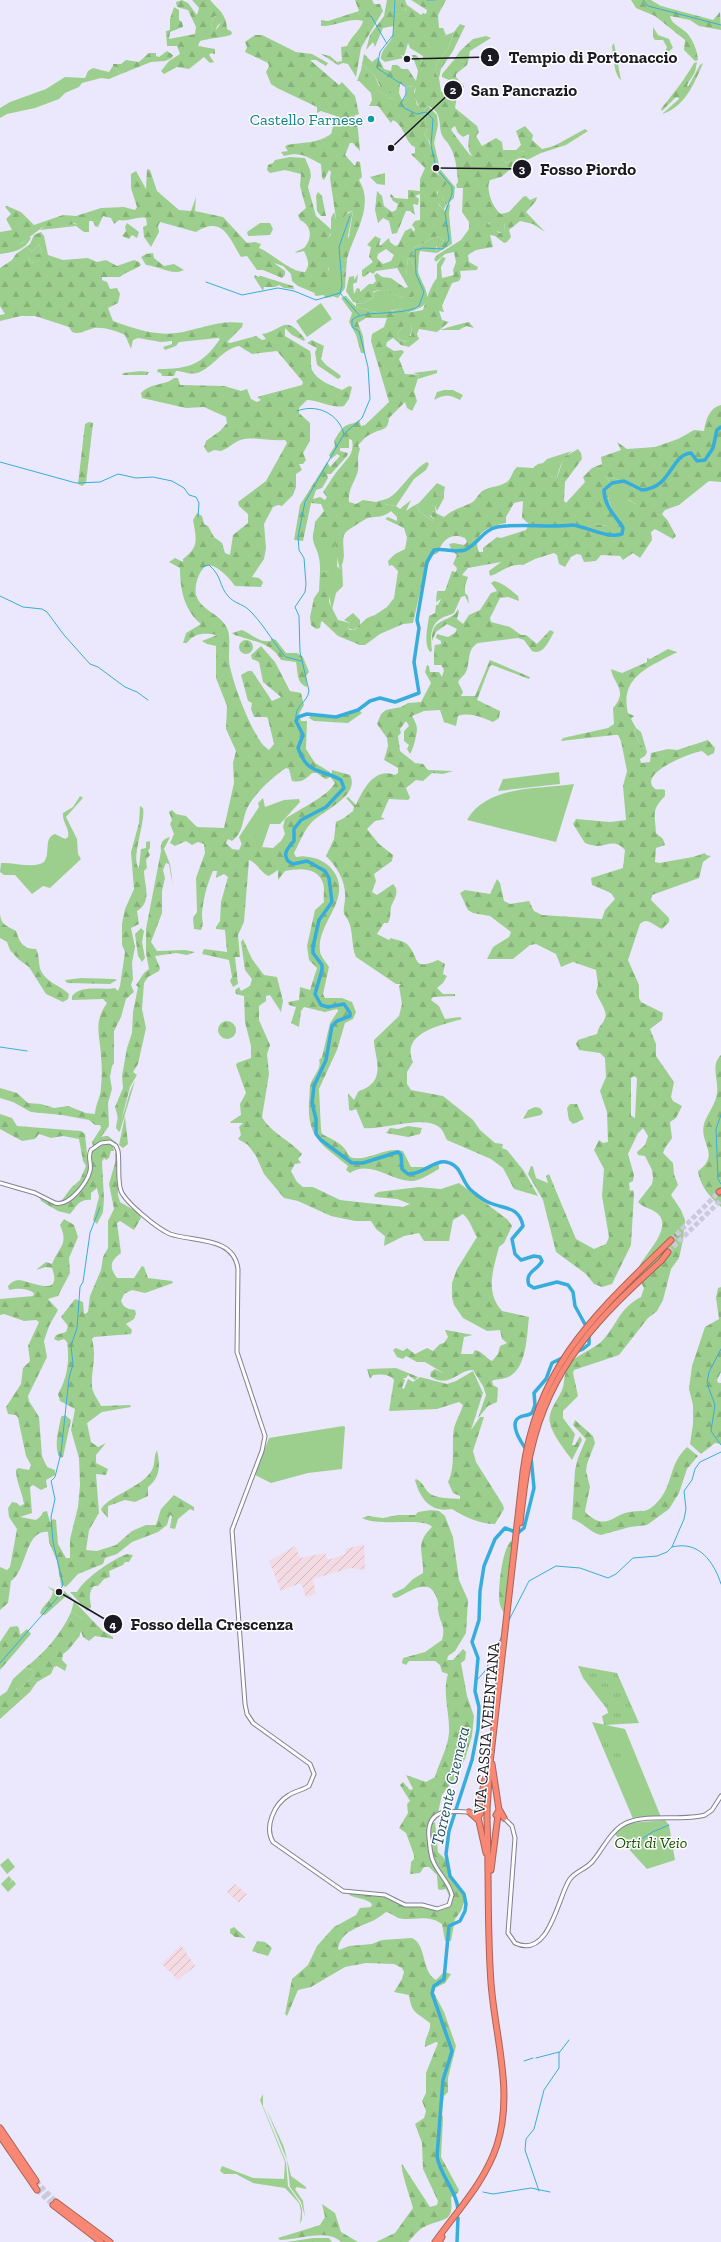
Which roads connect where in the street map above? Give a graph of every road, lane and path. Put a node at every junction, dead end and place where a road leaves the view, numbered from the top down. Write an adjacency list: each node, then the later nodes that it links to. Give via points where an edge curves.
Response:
1 (0, 1183): 9 (street, via 61,1204 73,1196 89,1176 89,1154 92,1149 109,1141 119,1152 121,1192 148,1218 170,1233 222,1245 232,1254 237,1264 237,1352 265,1436 262,1451 232,1530 245,1704 247,1714 253,1723 310,1764 314,1774 309,1786 287,1796 274,1813 269,1827 272,1840 342,1890 384,1895 404,1905 423,1905 438,1909 449,1905 452,1895 433,1860 429,1829 437,1815 451,1810)
2 (671, 1240): 4 (highway, VIA CASSIA VEIENTANA, via 591,1320 569,1349 550,1381 536,1415 526,1454)
3 (668, 1252): 4 (highway, VIA CASSIA VEIENTANA, via 604,1314 585,1336 561,1372 547,1400 529,1458)
4 (516, 1548): 5 (highway, VIA CASSIA VEIENTANA)
5 (503, 1658): 6 (highway, VIA CASSIA VEIENTANA); 6 (highway, VIA CASSIA VEIENTANA)
6 (491, 1763): 8 (highway); 11 (highway); 13 (highway, VIA CASSIA VEIENTANA, bridge)
7 (721, 1796): 11 (street, via 712,1810 705,1815 634,1821 620,1827 593,1861 570,1879 545,1934 526,1945 515,1943 508,1933 515,1838 512,1827)
8 (479, 1807): 9 (highway); 10 (highway, via 478,1811)
9 (469, 1812): 10 (street); 12 (highway)
10 (481, 1813): 11 (street); 12 (highway)
11 (501, 1817): 13 (highway)
12 (478, 1820): 13 (highway)
13 (490, 1869): 18 (highway, VIA CASSIA VEIENTANA, via 492,1975 506,2078 507,2112 497,2154 484,2179)
14 (0, 2128): 16 (highway)
15 (0, 2136): 17 (highway)
16 (36, 2181)
17 (37, 2190)
18 (440, 2239): 21 (highway, VIA CASSIA VEIENTANA)
19 (101, 2242): 20 (highway, via 54,2203)
20 (110, 2242)
21 (434, 2242)

